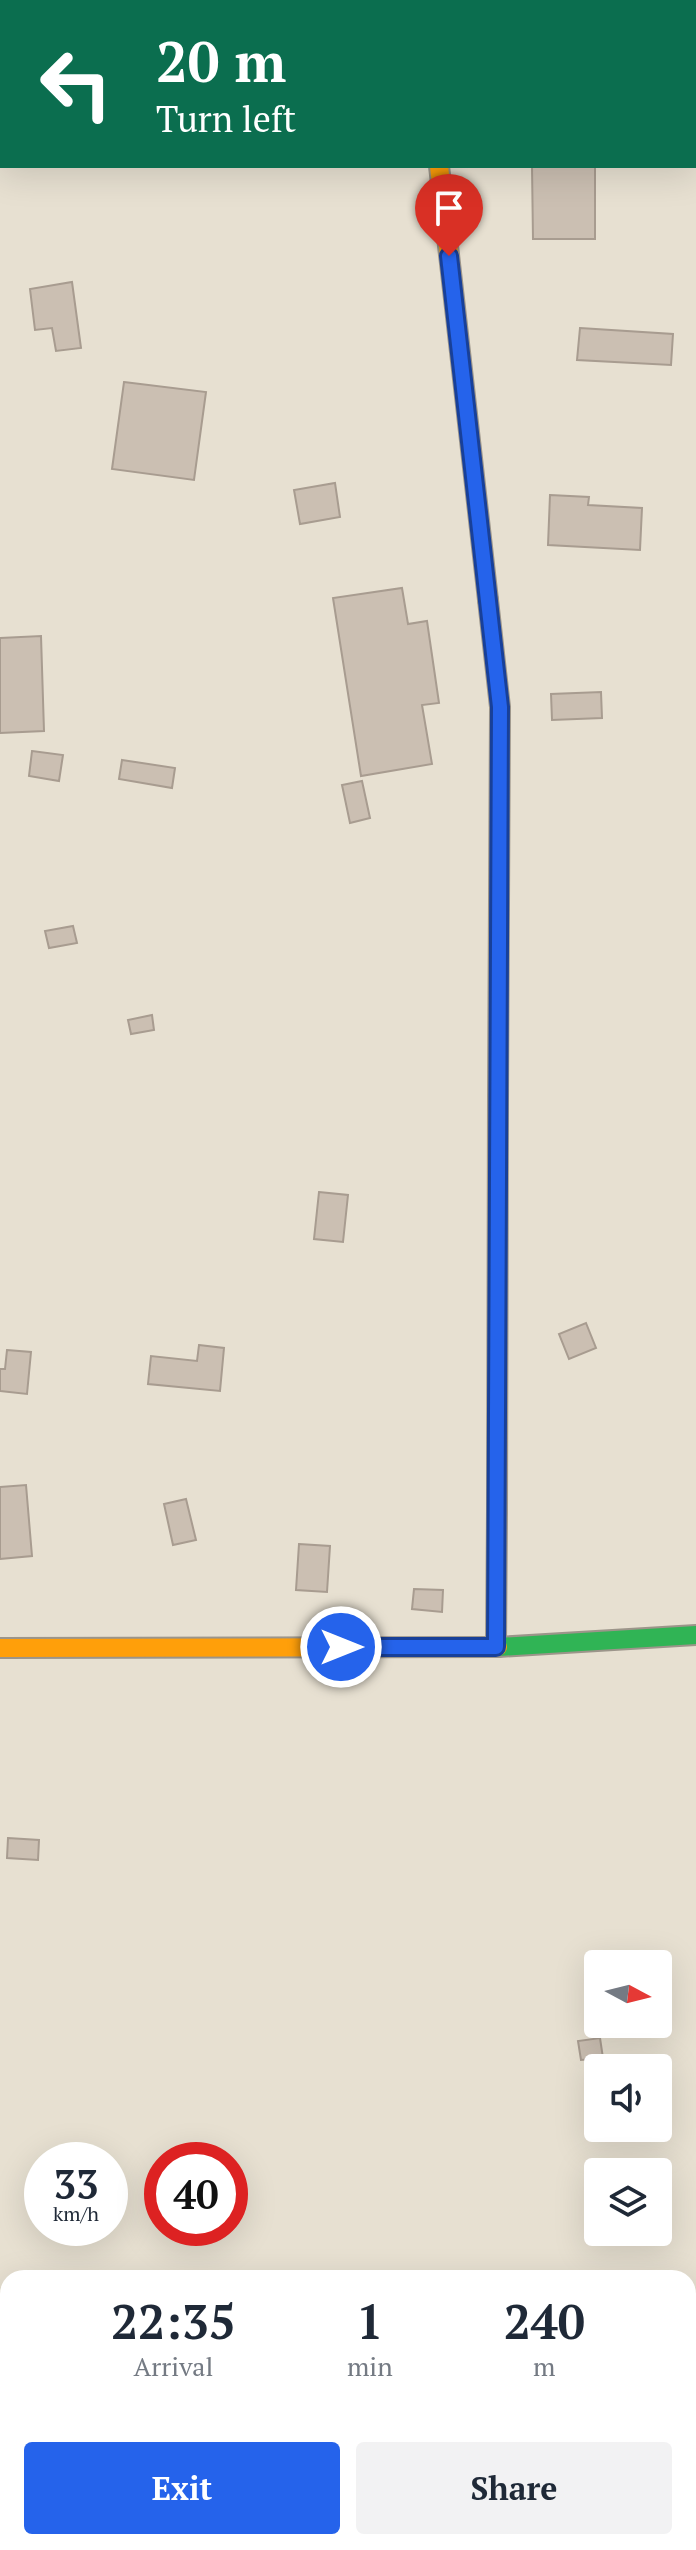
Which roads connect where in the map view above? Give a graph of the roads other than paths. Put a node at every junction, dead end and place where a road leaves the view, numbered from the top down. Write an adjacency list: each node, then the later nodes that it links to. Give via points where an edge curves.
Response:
1 (439, 168): 3 (street, via 500,707)
2 (696, 1635): 3 (street)
3 (496, 1647): 4 (street)
4 (0, 1648)

